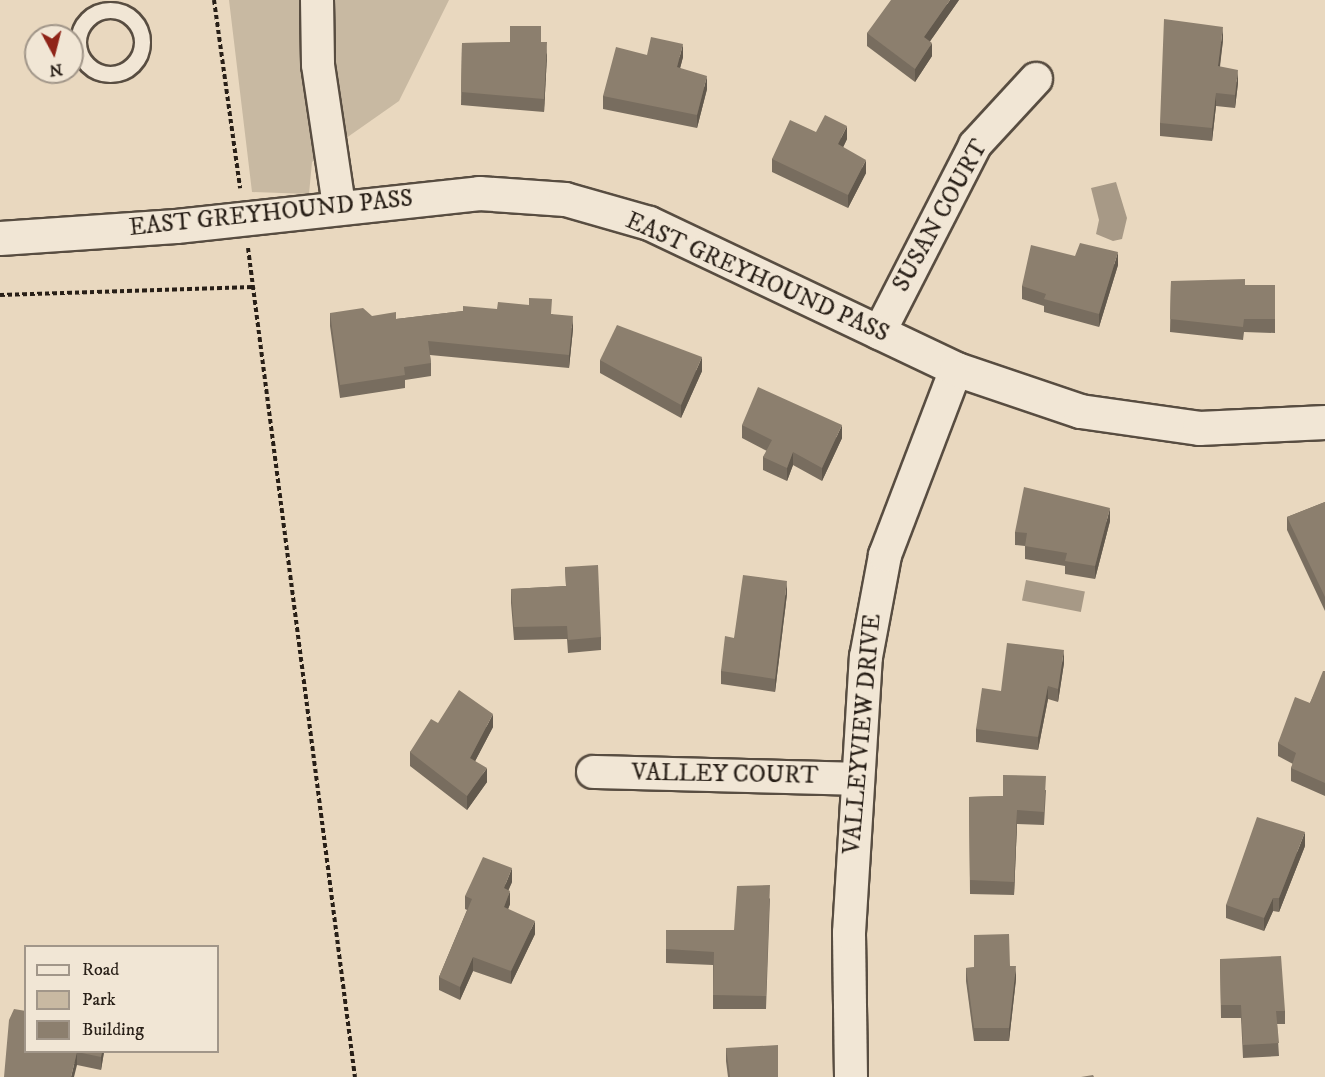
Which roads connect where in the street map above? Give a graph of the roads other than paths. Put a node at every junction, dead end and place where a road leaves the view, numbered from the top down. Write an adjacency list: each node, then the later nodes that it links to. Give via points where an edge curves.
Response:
1 (317, 0): 4 (street, via 318,65)
2 (81, 27): 2 (lane, via 81,57 96,71 118,74 141,52 140,30 126,14 106,10)
3 (1036, 79): 6 (street, SUSAN COURT, via 975,145)
4 (339, 205): 5 (street, EAST GREYHOUND PASS, via 176,226); 6 (street, EAST GREYHOUND PASS, via 478,193 565,199 649,223)
5 (0, 238)
6 (879, 333): 7 (street, EAST GREYHOUND PASS)
7 (956, 369): 8 (street, EAST GREYHOUND PASS, via 1080,411 1135,422 1199,428); 10 (street, VALLEYVIEW DRIVE, via 885,555 866,657)
8 (1325, 422)
9 (593, 772): 10 (street, VALLEY COURT)
10 (856, 778): 11 (street, VALLEYVIEW DRIVE)
11 (851, 1077)

